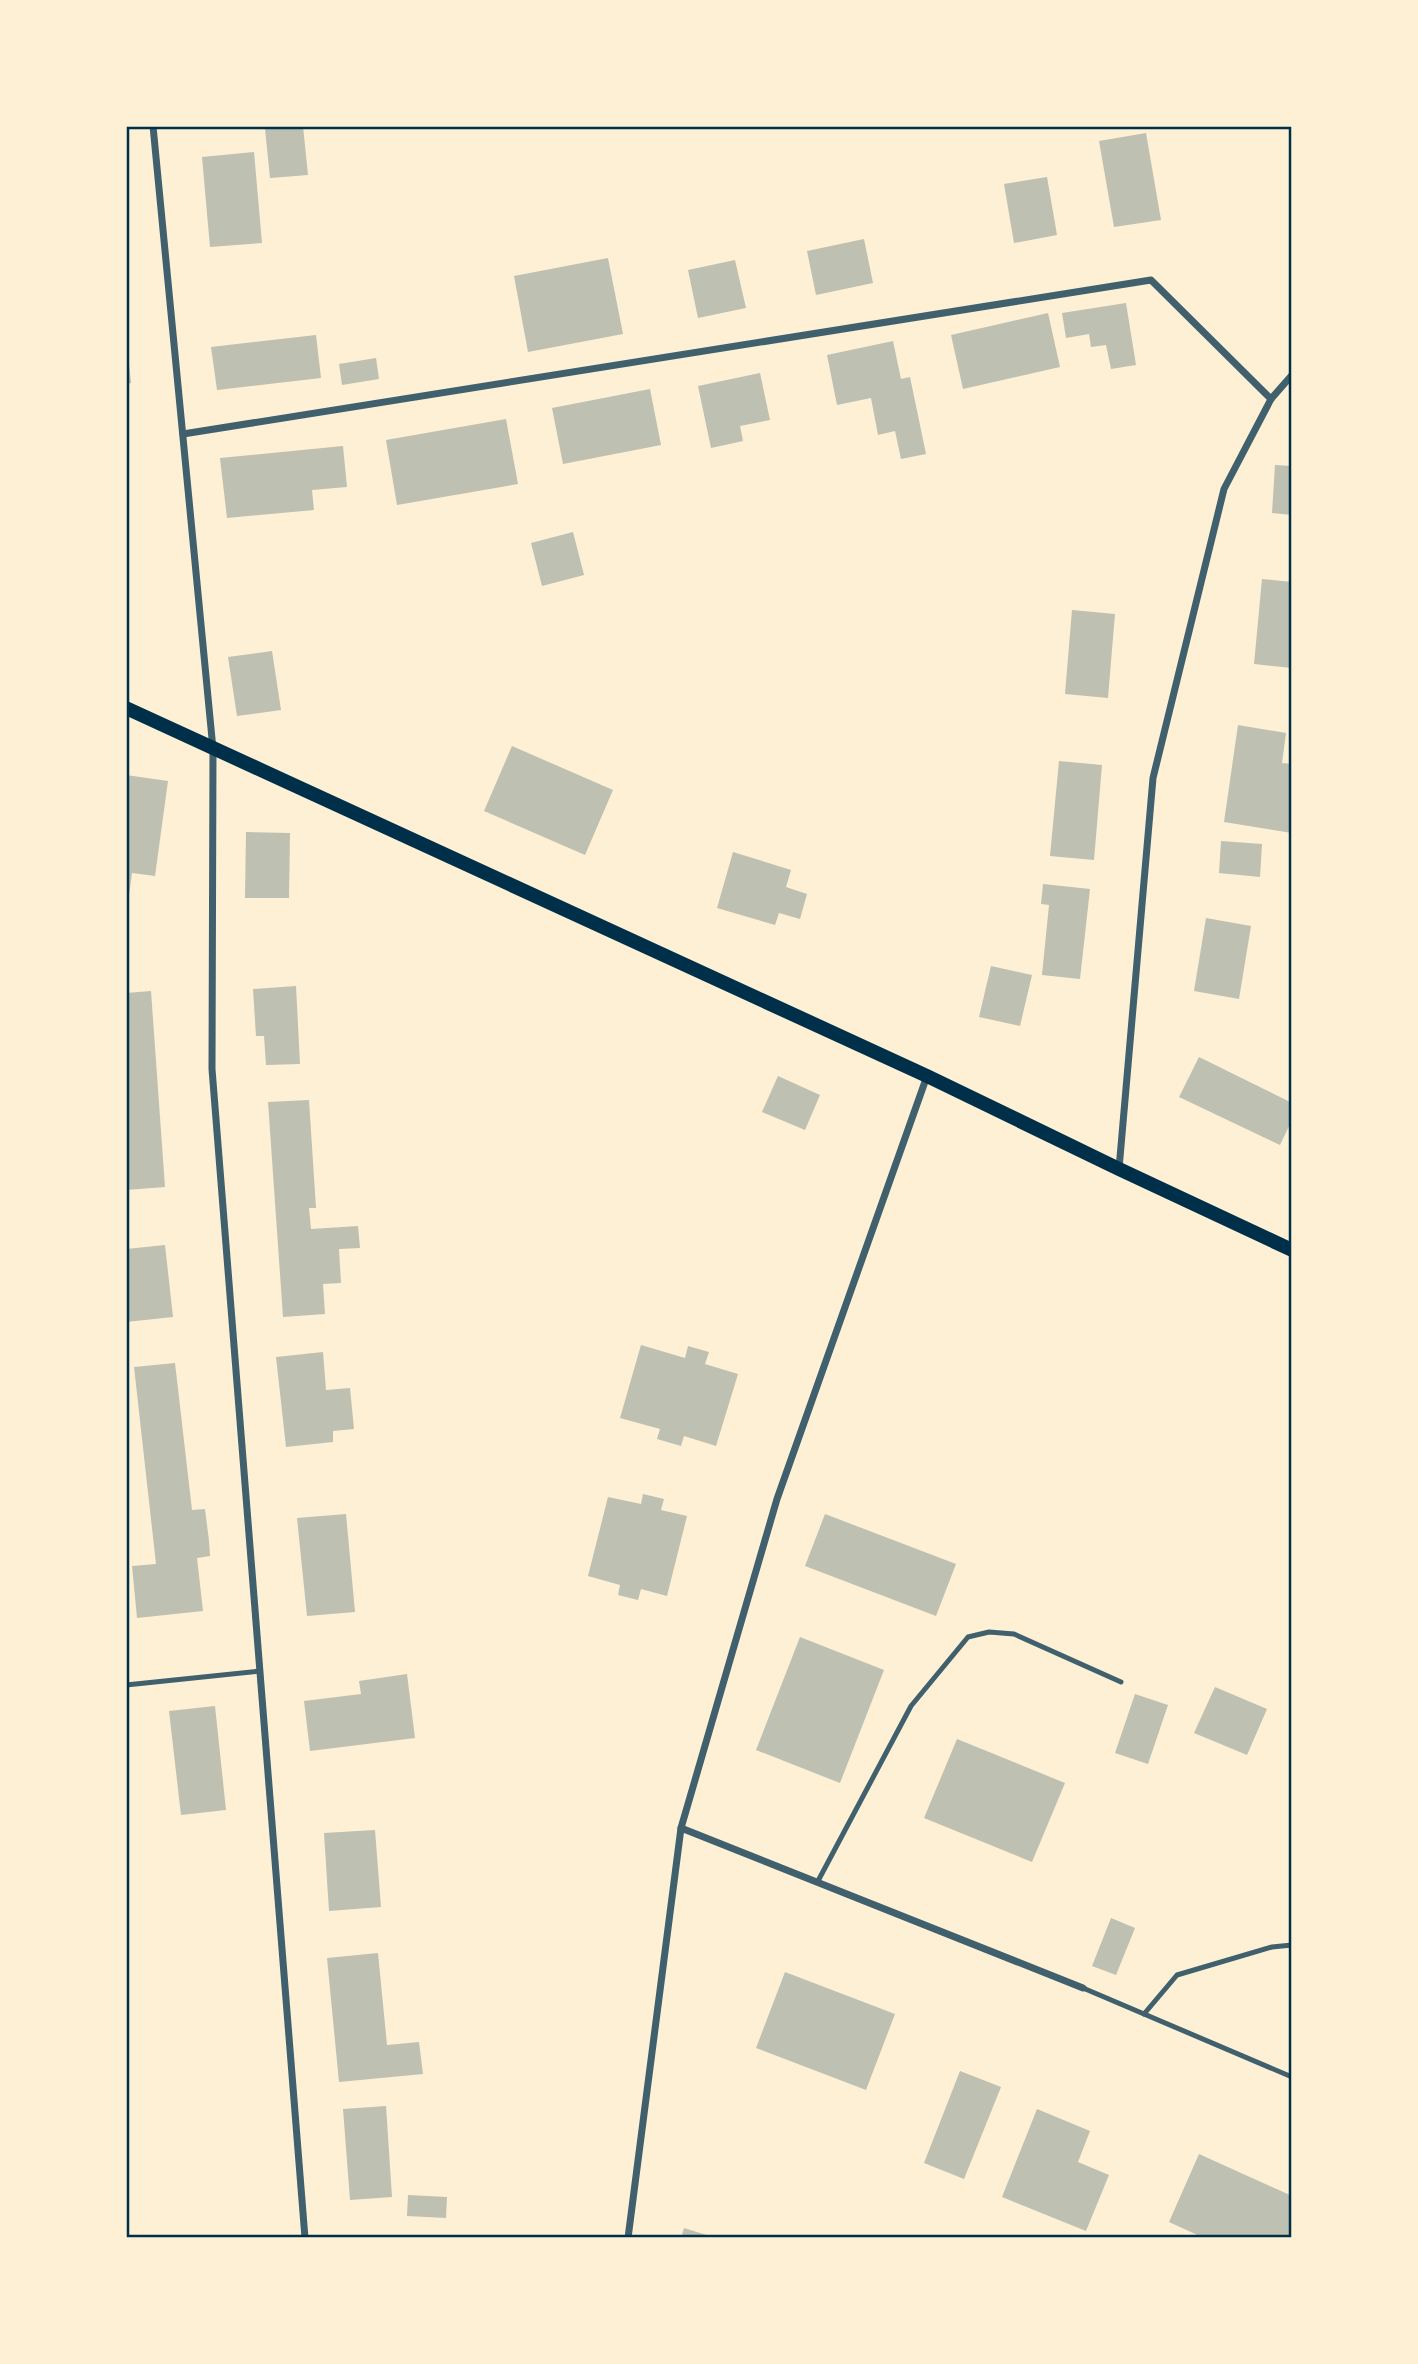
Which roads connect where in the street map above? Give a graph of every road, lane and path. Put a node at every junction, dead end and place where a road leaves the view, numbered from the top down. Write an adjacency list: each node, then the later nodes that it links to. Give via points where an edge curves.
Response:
1 (153, 126): 4 (street)
2 (1292, 375): 3 (street)
3 (1271, 399): 4 (street, via 1152,279); 8 (street, via 1224,489 1153,778)
4 (183, 434): 6 (street)
5 (126, 708): 6 (main road)
6 (213, 749): 7 (main road); 10 (street, via 212,1069)
7 (927, 1076): 8 (main road); 13 (street, via 777,1499)
8 (1119, 1170): 9 (main road)
9 (1292, 1250)
10 (260, 1671): 12 (lane); 19 (street)
11 (1121, 1682): 14 (lane, via 1014,1634 968,1636 911,1706)
12 (126, 1685)
13 (681, 1828): 14 (street); 20 (street)
14 (818, 1881): 16 (street)
15 (1292, 1945): 17 (lane, via 1177,1975)
16 (1083, 1988): 17 (lane)
17 (1144, 2014): 18 (lane)
18 (1292, 2077)
19 (305, 2238)
20 (628, 2238)

